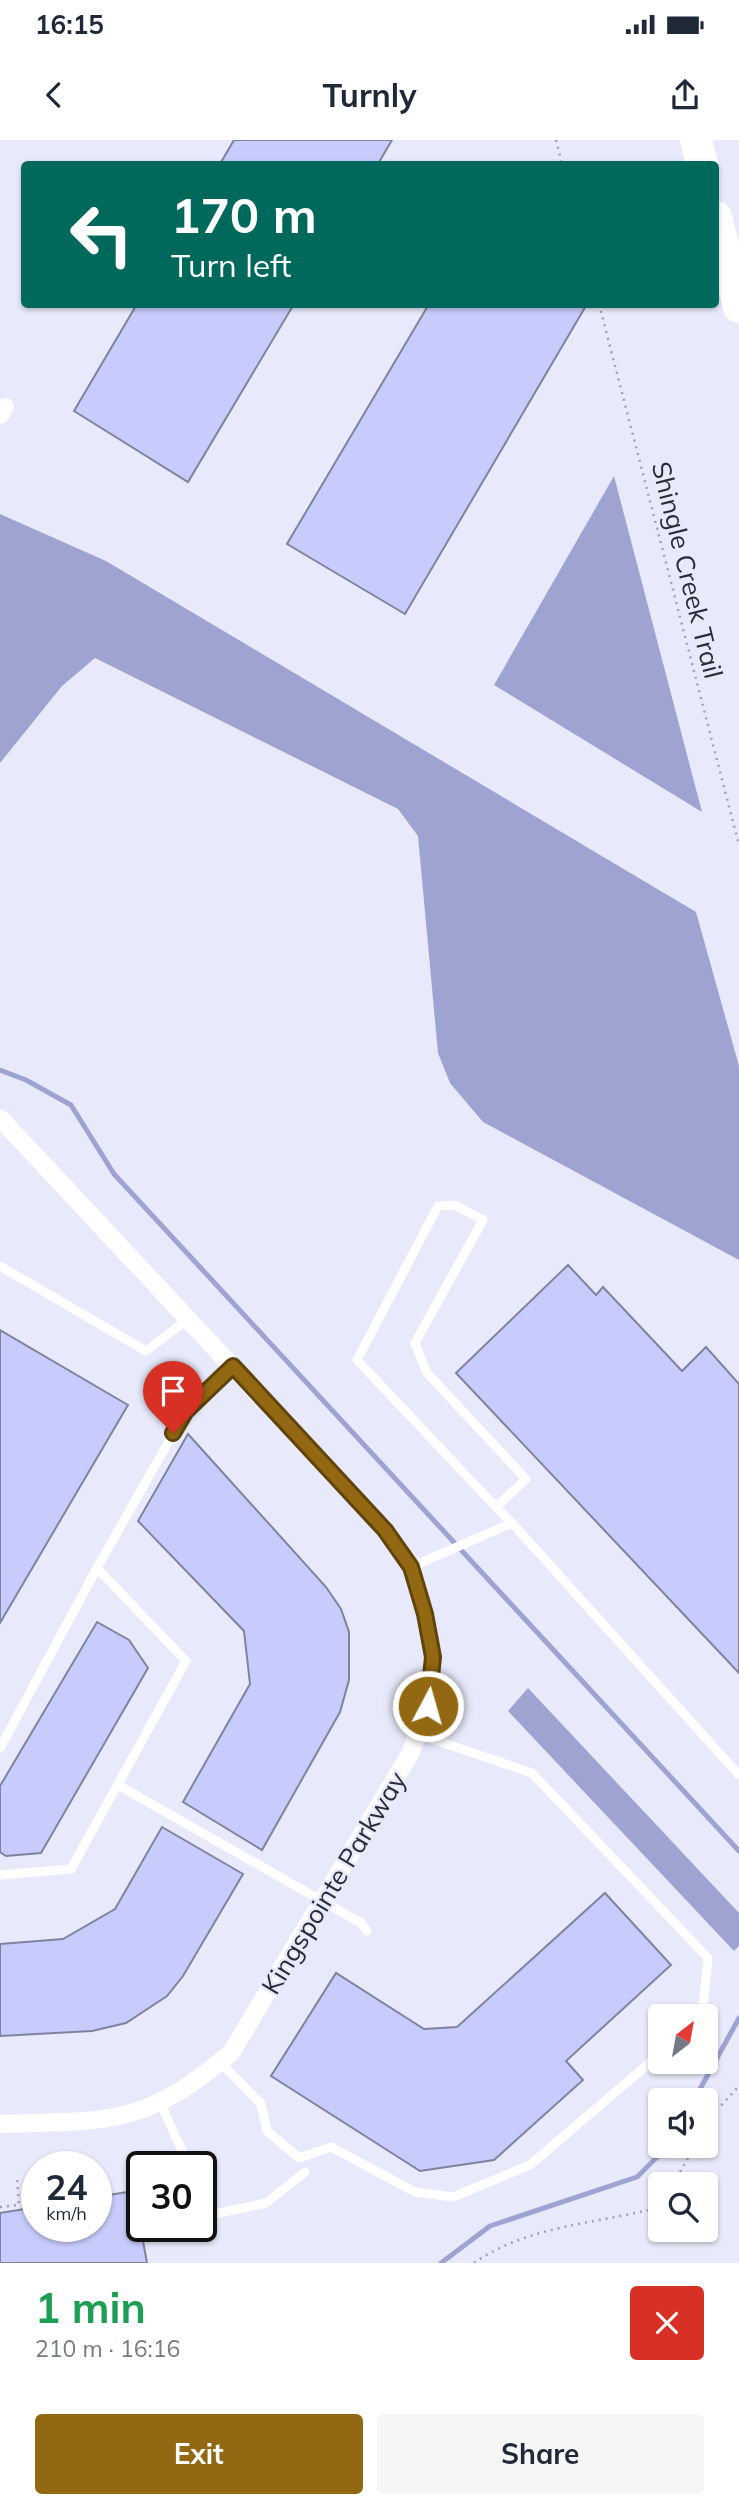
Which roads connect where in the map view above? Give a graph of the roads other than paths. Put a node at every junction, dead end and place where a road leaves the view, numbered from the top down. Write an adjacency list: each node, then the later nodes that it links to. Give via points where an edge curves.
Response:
1 (696, 140): 2 (highway)
2 (701, 161)
3 (719, 229): 4 (highway)
4 (739, 307)
5 (0, 1118): 7 (street, Kingspointe Parkway)
6 (0, 1266): 7 (lane, via 146,1351)
7 (188, 1319): 8 (street, Kingspointe Parkway)
8 (233, 1366): 11 (street, Kingspointe Parkway, via 385,1530); 12 (lane, via 186,1411)
9 (496, 1507): 9 (lane, via 357,1360 438,1206 455,1205 483,1220 415,1343 426,1373 526,1479); 10 (lane)
10 (512, 1523): 11 (lane); 15 (lane)
11 (411, 1567): 13 (street, Kingspointe Parkway, via 433,1657 428,1706)
12 (97, 1568): 14 (lane); 16 (lane, via 186,1661)
13 (417, 1734): 18 (street, Kingspointe Parkway, via 410,1754); 20 (lane, via 536,1777 708,1958)
14 (0, 1748)
15 (739, 1775)
16 (118, 1785): 17 (lane, via 71,1869); 18 (lane)
17 (0, 1875)
18 (323, 1902): 19 (lane); 21 (street, Kingspointe Parkway, via 257,2013)
19 (367, 1931)
20 (703, 2004)
21 (220, 2062): 22 (lane, via 261,2104 267,2131 299,2158 331,2147 415,2192 453,2197 530,2165); 23 (street, Kingspointe Parkway, via 197,2082)
22 (648, 2064)
23 (160, 2102): 24 (street, Kingspointe Parkway, via 114,2117); 25 (lane)
24 (0, 2124)
25 (182, 2151)
26 (305, 2172): 27 (lane, via 266,2203)
27 (217, 2214)

